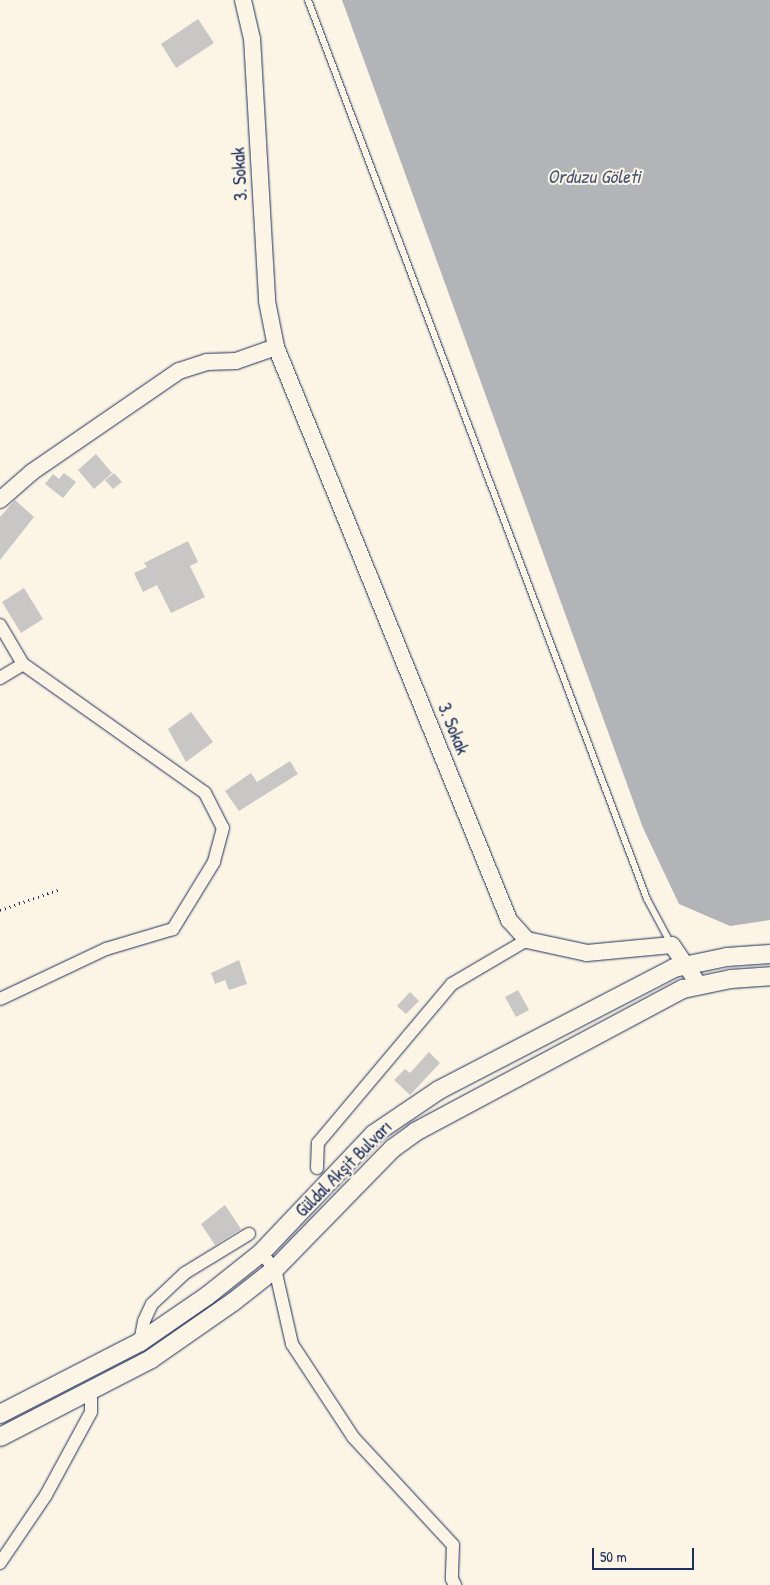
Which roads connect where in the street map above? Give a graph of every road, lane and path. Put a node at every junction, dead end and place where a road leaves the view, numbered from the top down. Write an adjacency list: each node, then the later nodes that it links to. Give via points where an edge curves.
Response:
1 (243, 0): 3 (street, 3. Sokak, via 252,38 266,301)
2 (308, 0): 11 (lane, via 647,899)
3 (276, 347): 4 (street, via 236,362 207,362 179,372 32,472); 10 (street, 3. Sokak, via 509,920)
4 (0, 500)
5 (0, 625): 6 (street)
6 (23, 664): 7 (street); 16 (street, via 205,793 223,828 214,862 173,929 106,949)
7 (0, 678)
8 (60, 889): 9 (path)
9 (0, 910)
10 (527, 940): 11 (street, via 587,952); 17 (street, via 452,984 318,1143)
11 (672, 945): 13 (street)
12 (770, 954): 13 (main road, Güldal Akşit Bulvarı)
13 (688, 964): 15 (street); 19 (main road, Güldal Akşit Bulvarı, via 674,968 439,1090 403,1112 374,1134)
14 (770, 976): 15 (main road, Güldal Akşit Bulvarı)
15 (700, 985): 20 (main road, Güldal Akşit Bulvarı, via 650,1005 415,1132 392,1150)
16 (0, 1000)
17 (318, 1168)
18 (249, 1234): 21 (street, via 185,1273 152,1304 144,1321)
19 (261, 1253): 20 (street); 21 (main road, Güldal Akşit Bulvarı)
20 (275, 1269): 22 (main road, Güldal Akşit Bulvarı, via 175,1345); 26 (street, via 292,1344 353,1436 453,1545 452,1579)
21 (140, 1342): 23 (main road, Güldal Akşit Bulvarı)
22 (91, 1392): 24 (main road, Güldal Akşit Bulvarı); 25 (street, via 91,1412 46,1495)
23 (0, 1414)
24 (0, 1437)
25 (0, 1563)
26 (455, 1585)

